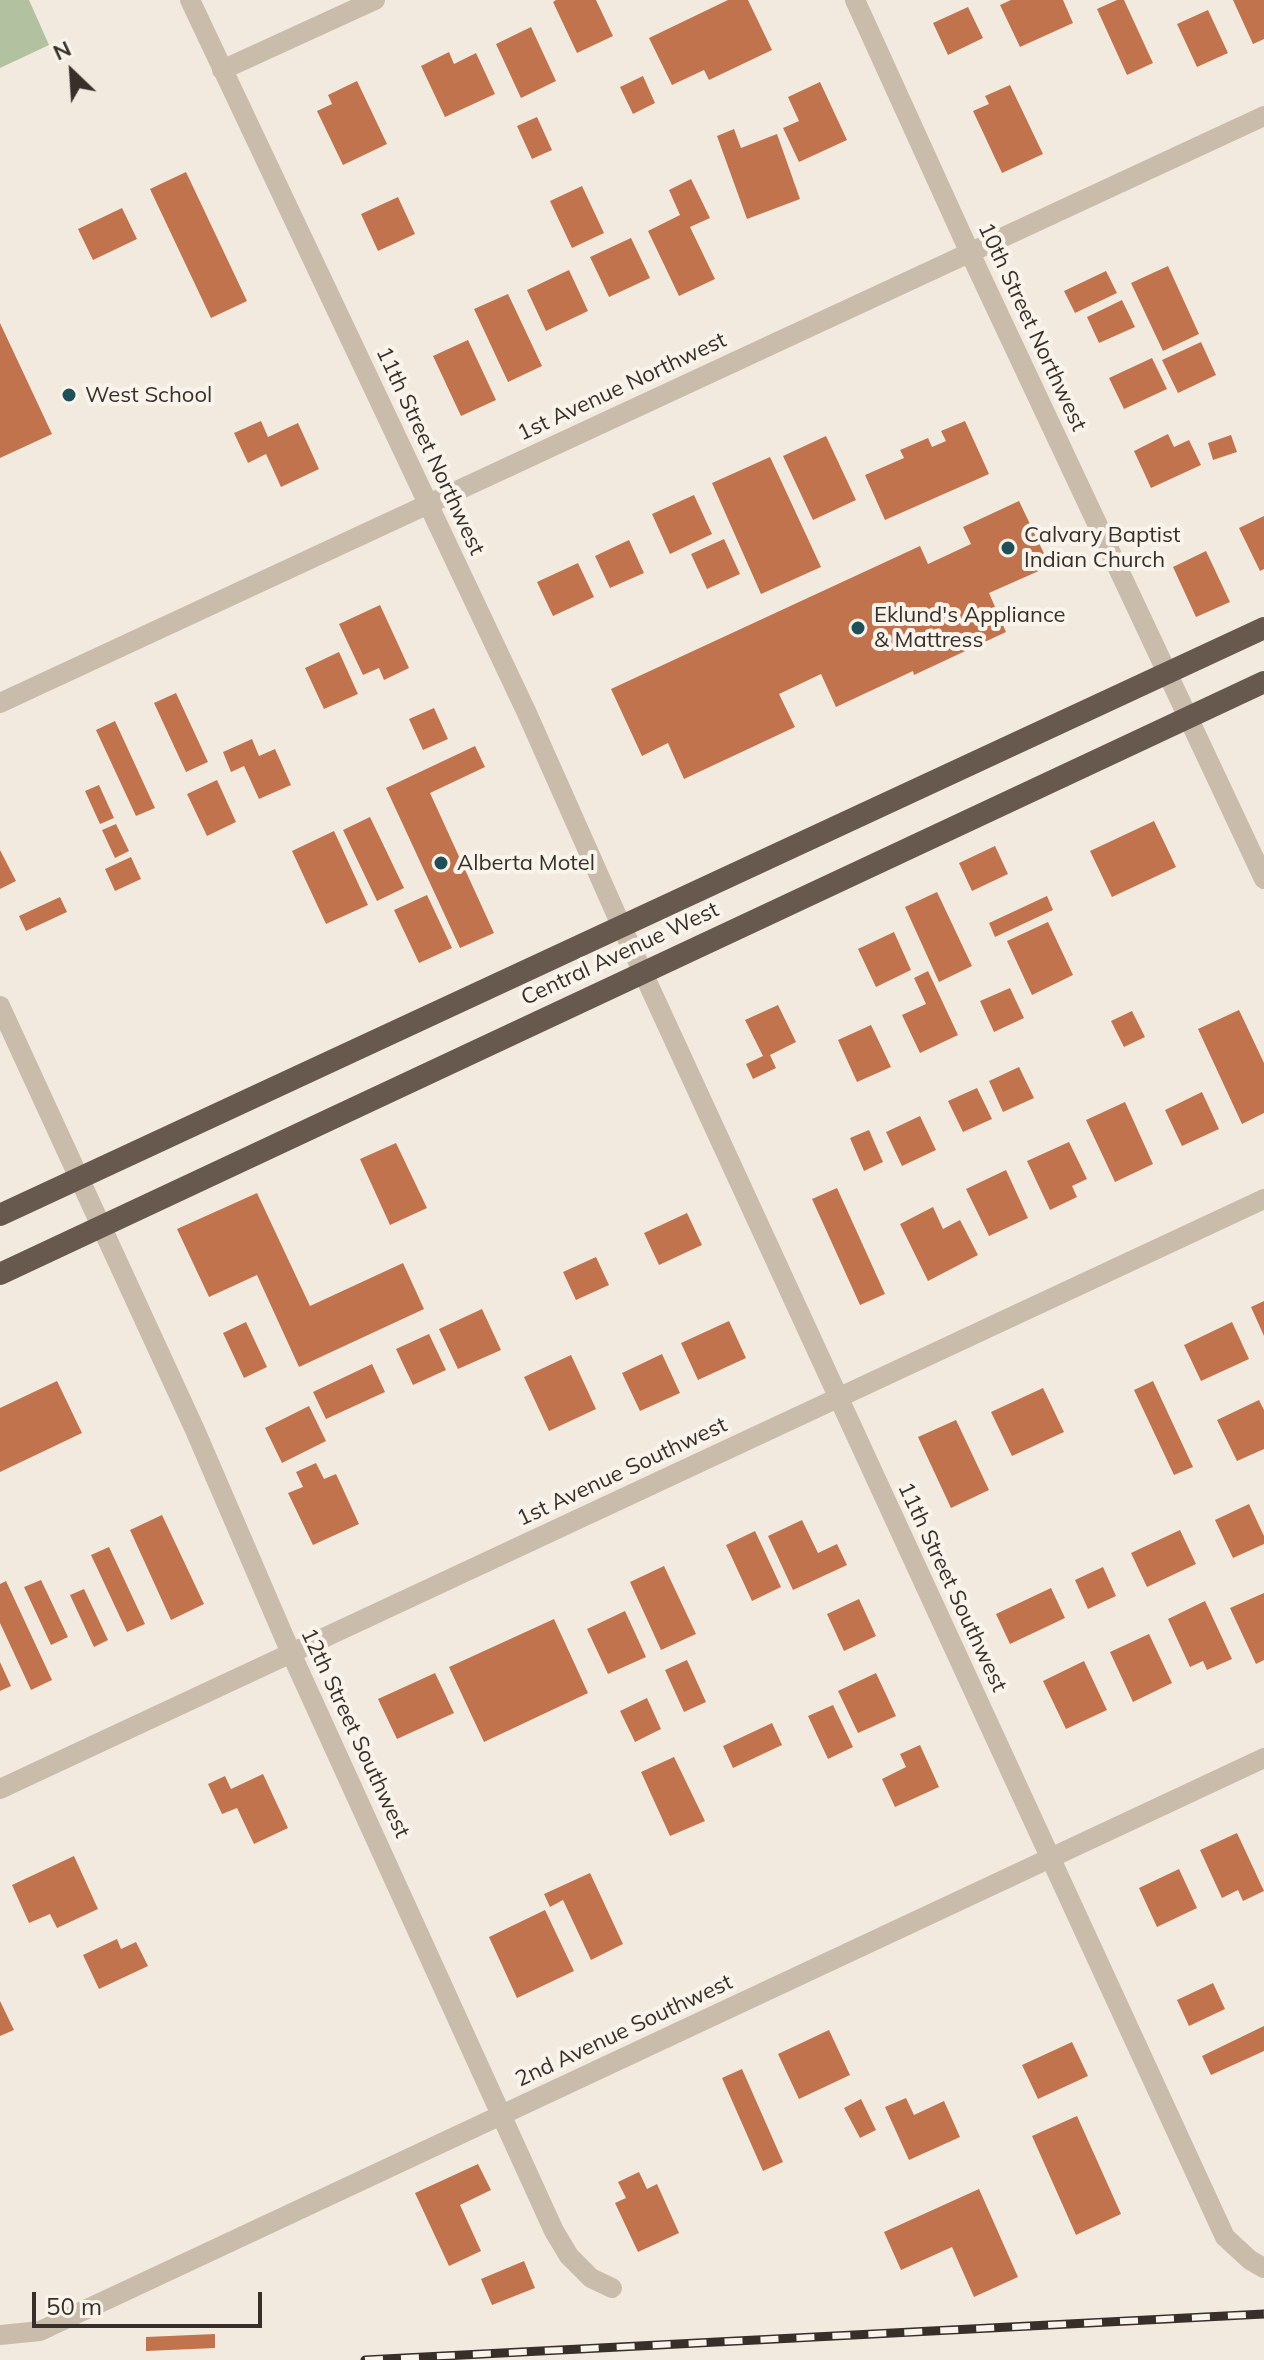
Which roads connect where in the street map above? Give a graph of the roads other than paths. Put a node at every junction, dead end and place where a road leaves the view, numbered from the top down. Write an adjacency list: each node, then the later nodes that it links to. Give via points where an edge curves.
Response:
1 (190, 0): 4 (street, 11th Street Northwest)
2 (375, 0): 4 (street)
3 (855, 0): 6 (street, 10th Street Northwest)
4 (222, 70): 7 (street, 11th Street Northwest)
5 (1264, 116): 6 (street, 1st Avenue Northwest)
6 (970, 253): 7 (street, 1st Avenue Northwest); 9 (street, 10th Street Northwest)
7 (429, 503): 11 (street, 1st Avenue Northwest); 14 (street, 11th Street Northwest)
8 (1264, 628): 9 (highway, Central Avenue West)
9 (1168, 673): 12 (street, 10th Street Northwest); 14 (highway, Central Avenue West)
10 (1264, 682): 12 (highway, Central Avenue West)
11 (0, 703)
12 (1189, 717): 13 (street, 10th Street Northwest); 15 (highway, Central Avenue West)
13 (1264, 879)
14 (621, 925): 15 (street, 11th Street Southwest); 17 (highway, Central Avenue West)
15 (642, 972): 20 (highway, Central Avenue West); 22 (street, 11th Street Southwest)
16 (0, 1006): 17 (street, 12th Street Southwest)
17 (78, 1179): 19 (highway, Central Avenue West); 20 (street, 12th Street Southwest)
18 (1264, 1199): 22 (street, 1st Avenue Southwest)
19 (0, 1215)
20 (101, 1228): 21 (highway, Central Avenue West); 23 (street, 12th Street Southwest)
21 (0, 1274)
22 (838, 1397): 23 (street, 1st Avenue Southwest); 26 (street, 11th Street Southwest)
23 (291, 1653): 25 (street, 1st Avenue Southwest); 27 (street, 12th Street Southwest)
24 (1264, 1758): 26 (street, 2nd Avenue Southwest)
25 (0, 1789)
26 (1051, 1858): 27 (street, 2nd Avenue Southwest); 28 (street, 11th Street Southwest, via 1225,2237)
27 (500, 2116): 29 (street, 12th Street Southwest, via 569,2256 591,2278); 30 (street, 2nd Avenue Southwest, via 40,2331)
28 (1257, 2264)
29 (612, 2288)
30 (0, 2335)

